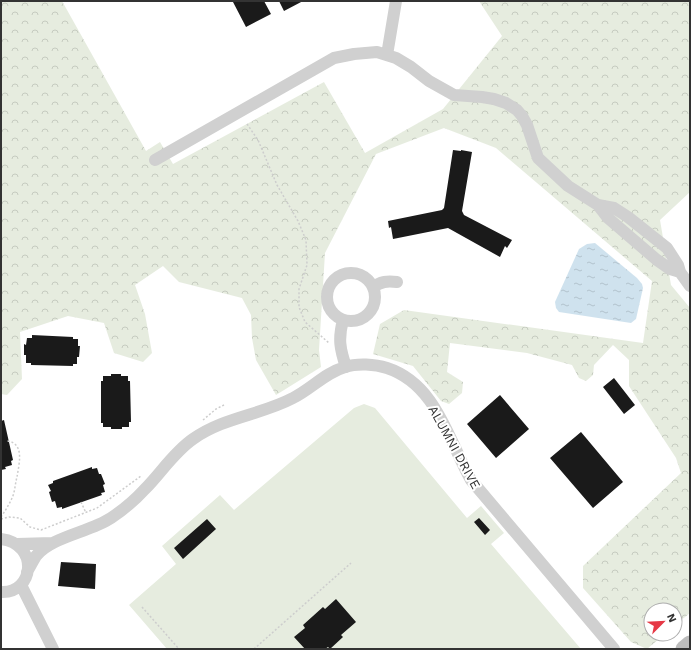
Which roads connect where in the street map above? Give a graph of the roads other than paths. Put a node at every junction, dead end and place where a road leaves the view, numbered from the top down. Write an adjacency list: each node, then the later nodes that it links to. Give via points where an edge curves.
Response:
1 (396, 1): 2 (street)
2 (387, 55): 3 (street, via 377,52 334,58); 4 (street, via 454,94 494,99 517,110 527,125 538,158 568,186)
3 (155, 160)
4 (598, 205): 5 (street, via 608,218 657,260); 5 (street, via 614,208 667,248)
5 (680, 272): 7 (street)
6 (397, 282): 8 (street, via 384,282)
7 (690, 286)
8 (373, 288): 9 (street, via 375,296 371,311 358,321); 9 (street, via 369,281 356,273 347,273 333,280 328,287 327,303 333,313)
9 (342, 320): 10 (street, via 339,343)
10 (346, 367): 12 (street, ALUMNI DRIVE, via 332,372 294,398 222,423 193,439 146,489 109,520); 19 (street, ALUMNI DRIVE, via 385,367 419,387 443,420 470,480)
11 (1, 539): 13 (street, ALUMNI DRIVE)
12 (52, 543): 13 (street, ALUMNI DRIVE); 14 (street, ALUMNI DRIVE, via 36,556)
13 (17, 544): 14 (street, via 27,557)
14 (28, 572): 15 (street, ALUMNI DRIVE)
15 (21, 584): 16 (street); 18 (street)
16 (2, 594)
17 (690, 644): 20 (main road)
18 (54, 649)
19 (614, 649)
20 (684, 649)

